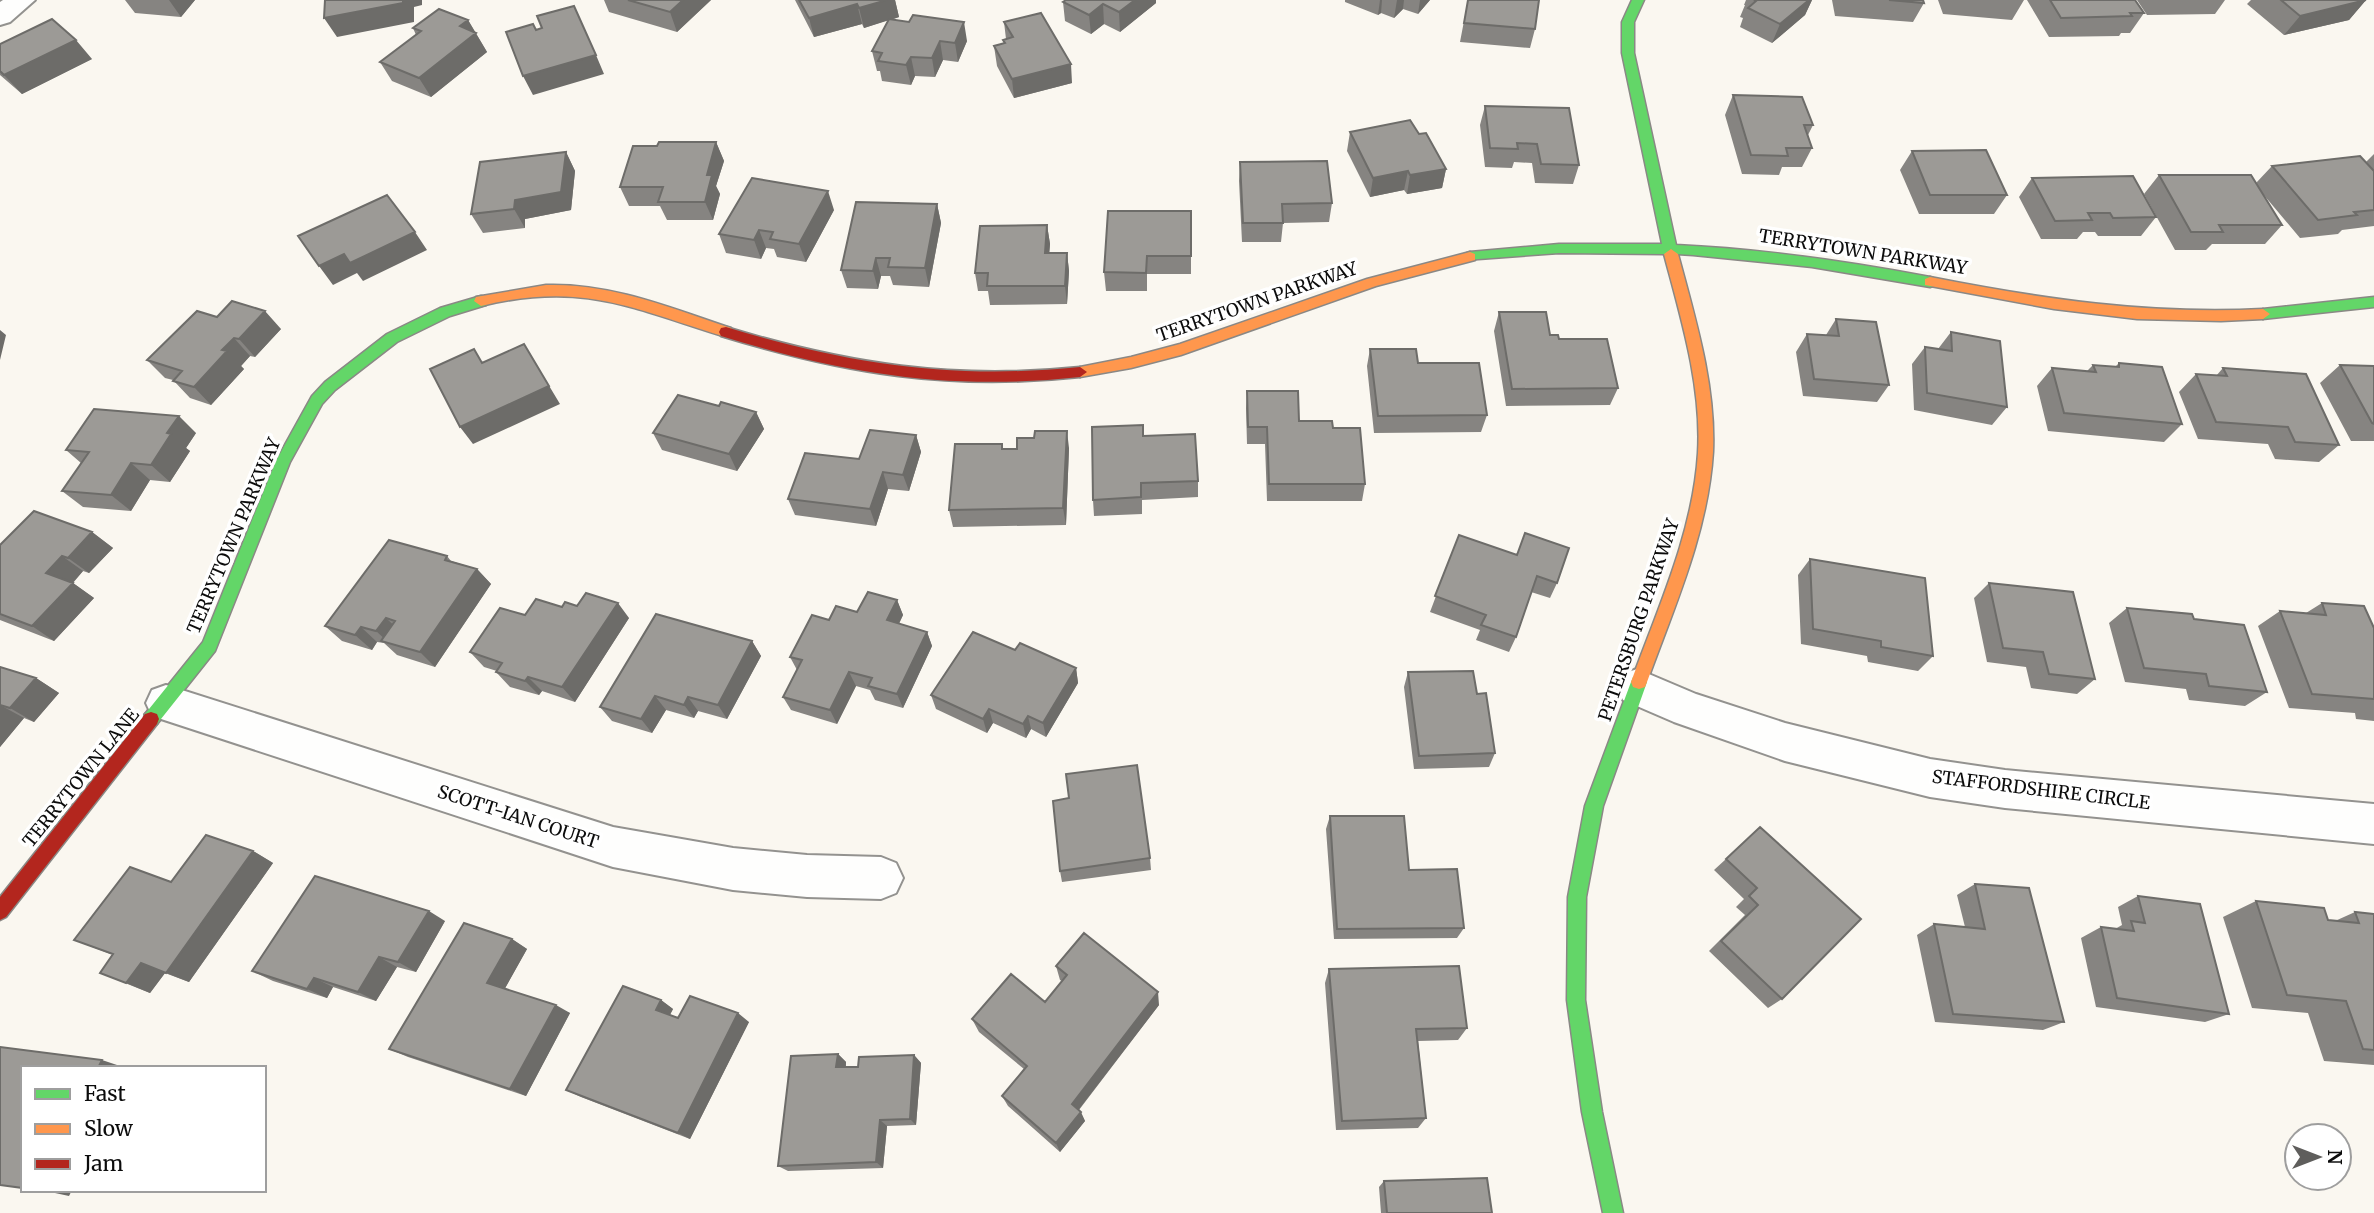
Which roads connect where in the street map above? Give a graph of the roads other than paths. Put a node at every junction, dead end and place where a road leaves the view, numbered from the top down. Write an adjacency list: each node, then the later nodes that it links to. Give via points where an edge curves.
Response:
1 (21, 0): 3 (street)
2 (1638, 0): 4 (street, PETERSBURG PARKWAY, via 1628,22 1628,52)
3 (0, 16)
4 (1670, 251): 5 (street, TERRYTOWN PARKWAY, via 1799,258 2065,306 2164,317 2242,316); 6 (street, PETERSBURG PARKWAY, via 1702,384 1703,479 1688,545); 7 (street, TERRYTOWN PARKWAY, via 1539,249 1458,258 1412,269 1183,350 1089,370 1014,378 935,377 850,366 600,293 535,291 466,305 427,319 375,348 317,400 283,461 209,646)
5 (2374, 302)
6 (1637, 687): 8 (street, STAFFORDSHIRE CIRCLE, via 1785,742 1930,778); 11 (street, PETERSBURG PARKWAY, via 1594,806 1577,897 1576,1000)
7 (166, 703): 9 (street, SCOTT-IAN COURT, via 613,847 733,869); 10 (street, TERRYTOWN LANE)
8 (2374, 824)
9 (881, 878)
10 (0, 911)
11 (1613, 1213)

